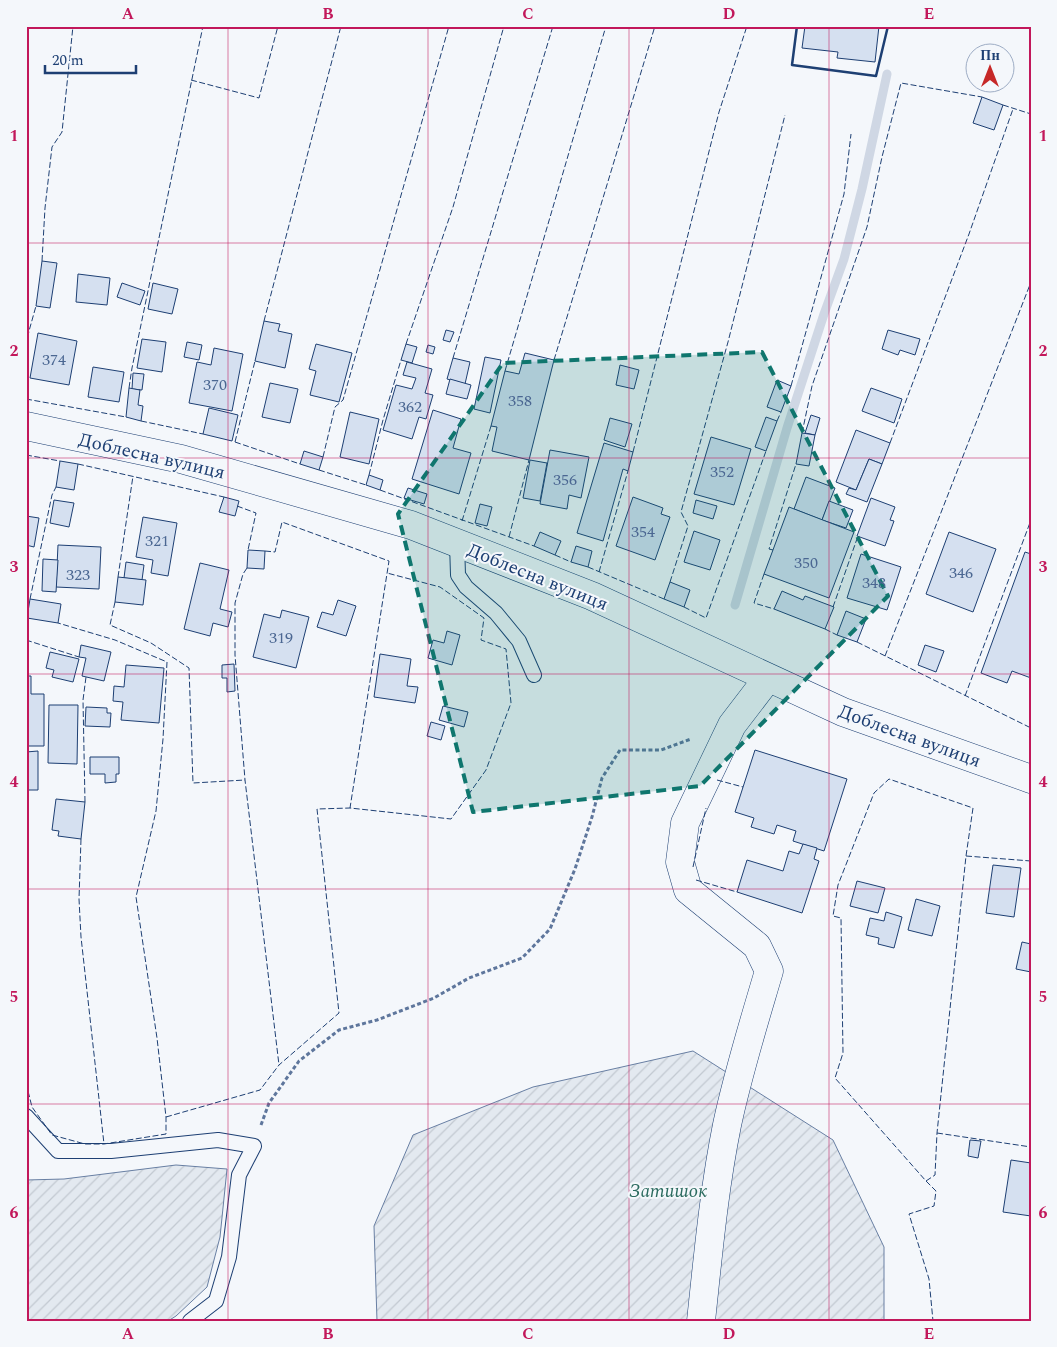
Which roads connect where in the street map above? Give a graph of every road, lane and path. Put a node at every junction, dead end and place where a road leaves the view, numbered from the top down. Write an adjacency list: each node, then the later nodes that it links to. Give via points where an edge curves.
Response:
1 (26, 426): 2 (street, Доблесна вулиця, via 181,459 411,525)
2 (457, 543): 3 (lane, via 458,575 519,641); 4 (street, Доблесна вулиця, via 592,596)
3 (534, 675)
4 (768, 678): 5 (street); 6 (street, Доблесна вулиця, via 843,712)
5 (732, 726): 8 (path, via 661,750 620,750 602,778 575,869 550,929 522,958 469,978 434,998 377,1020 339,1030 299,1061 269,1102); 10 (street, via 685,823 680,862 688,890 756,946 769,971 746,1046 727,1126 712,1223)
6 (1031, 779)
7 (26, 1116): 8 (lane, via 58,1151 111,1151 218,1140)
8 (254, 1146): 9 (lane, via 239,1175 229,1257 216,1301)
9 (190, 1321)
10 (702, 1321)

